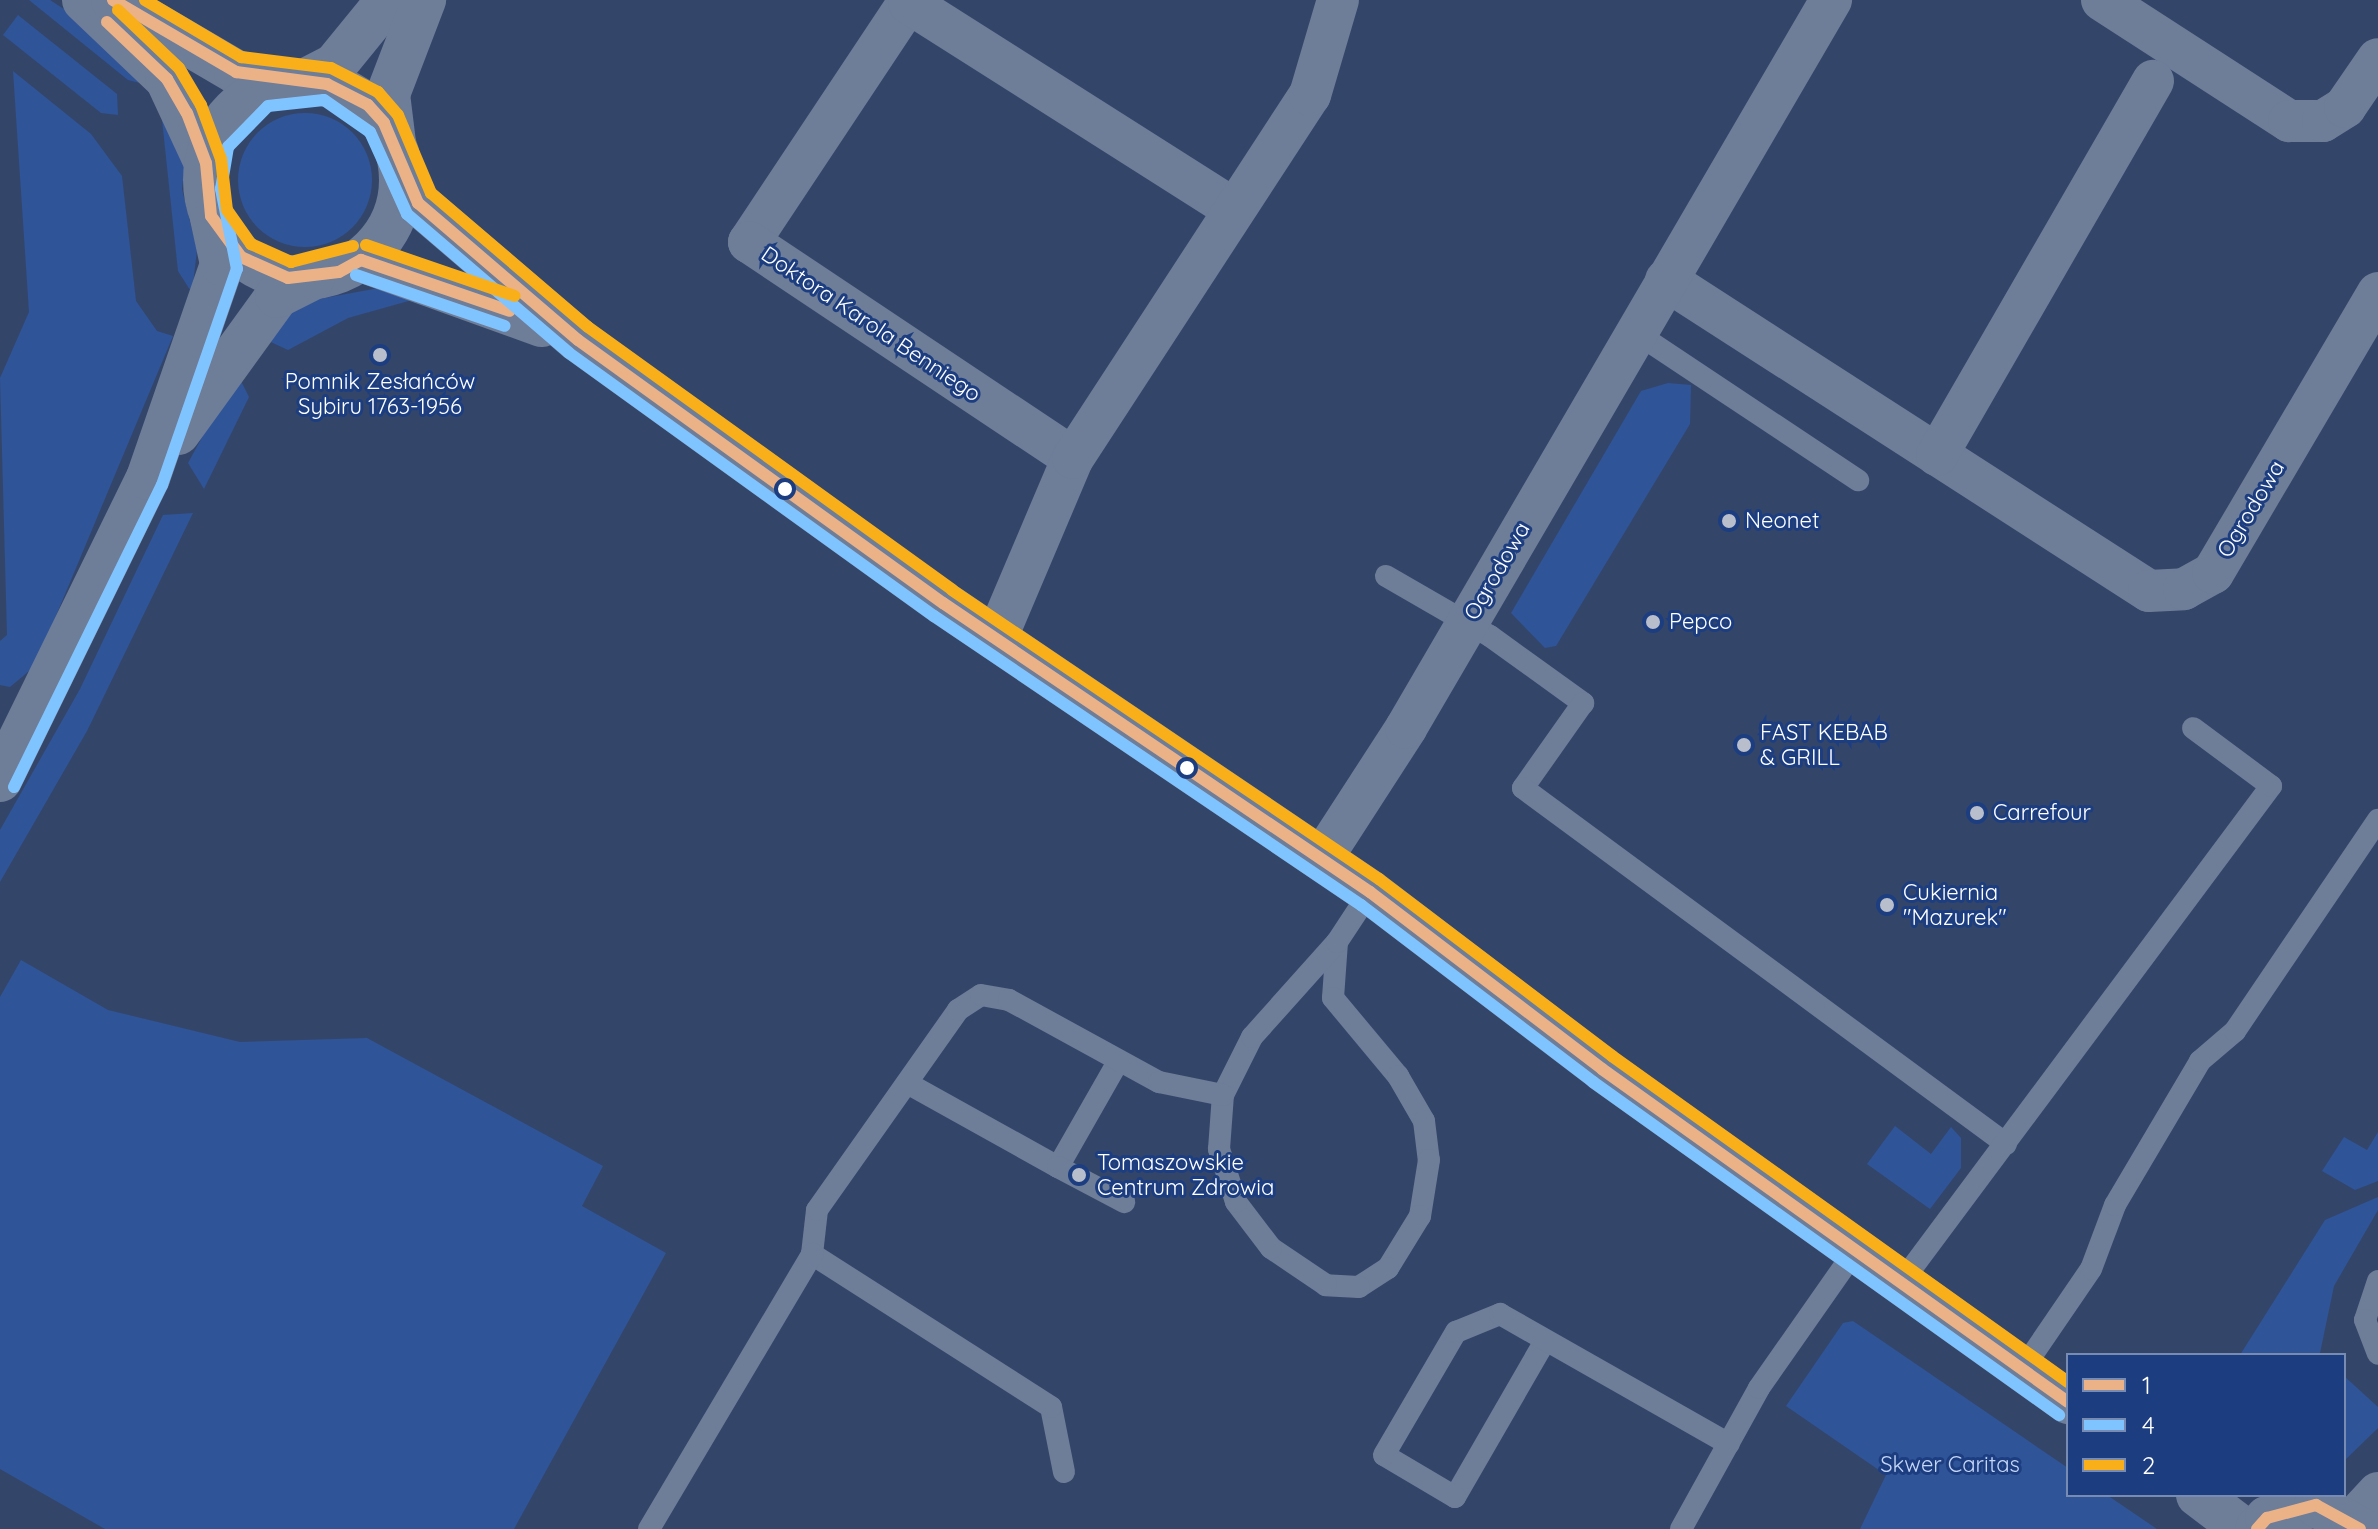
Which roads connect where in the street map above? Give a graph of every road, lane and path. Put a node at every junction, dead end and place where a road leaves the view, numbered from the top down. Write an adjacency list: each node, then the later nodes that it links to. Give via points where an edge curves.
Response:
1 (84, 0): 13 (street, via 167,79)
2 (113, 0): 11 (street, via 236,72)
3 (388, 0): 11 (street, via 335,65)
4 (424, 0): 12 (street, via 388,94)
5 (1338, 0): 14 (street, via 1310,95)
6 (1831, 0): 18 (street, Ogrodowa)
7 (2102, 0): 9 (street, via 2289,121 2323,121 2345,107)
8 (910, 1): 14 (street, Doktora Karola Benniego); 23 (street, Doktora Karola Benniego, via 749,242)
9 (2378, 59)
10 (2153, 81): 22 (street)
11 (295, 82): 12 (street, via 368,105); 13 (street, via 242,102 213,140)
12 (398, 156): 16 (street, via 393,220); 21 (street, via 418,203)
13 (206, 163): 15 (street)
14 (1232, 208): 23 (street)
15 (211, 216): 17 (street, via 232,248 263,270); 24 (street, via 222,264)
16 (361, 260): 17 (street); 21 (street, via 455,288)
17 (313, 278): 24 (street, via 277,296 240,339)
18 (1666, 280): 20 (street, Ogrodowa); 22 (street, Ogrodowa)
19 (2378, 293): 22 (street, Ogrodowa, via 2213,573 2184,589 2149,591)
20 (1635, 332): 25 (lane); 27 (street, Ogrodowa)
21 (578, 340): 28 (street)
22 (1937, 455)
23 (1073, 458): 28 (street)
24 (148, 478): 29 (street)
25 (1858, 480)
26 (1386, 576): 27 (lane)
27 (1467, 622): 33 (street, Ogrodowa); 39 (lane, via 1583,703 1523,788)
28 (996, 639): 33 (street)
29 (14, 727): 31 (street)
30 (2193, 728): 39 (lane, via 2271,786)
31 (0, 780)
32 (2378, 820): 48 (lane, via 2235,1031 2200,1061 2115,1205 2091,1269)
33 (1322, 858): 34 (street)
34 (1370, 892): 35 (lane); 42 (street)
35 (1337, 942): 38 (lane, via 1252,1037); 38 (lane, via 1333,998 1398,1076 1424,1121 1429,1160 1420,1216 1388,1268 1359,1287 1326,1285 1271,1248 1236,1202 1219,1149)
36 (1118, 1062): 37 (lane, via 1009,1000 981,995 958,1010); 38 (lane, via 1159,1082); 40 (lane)
37 (907, 1083): 40 (lane); 43 (lane, via 817,1210)
38 (1223, 1095)
39 (2006, 1144): 45 (lane)
40 (1058, 1167): 41 (lane)
41 (1124, 1202)
42 (1855, 1251): 45 (street); 50 (lane)
43 (812, 1254): 51 (lane, via 1051,1407); 54 (lane)
44 (2378, 1281): 47 (lane, via 2365,1320)
45 (1900, 1284): 48 (street)
46 (1545, 1341): 46 (lane, via 1455,1497 1384,1455 1456,1332 1500,1314); 50 (lane)
47 (2378, 1354)
48 (2022, 1370): 49 (street)
49 (2066, 1401)
50 (1729, 1444): 55 (lane)
51 (1064, 1472)
52 (2201, 1497): 56 (street)
53 (2364, 1514): 57 (street, via 2300,1505)
54 (649, 1529)
55 (1681, 1529)
56 (2243, 1529)
57 (2257, 1529)

